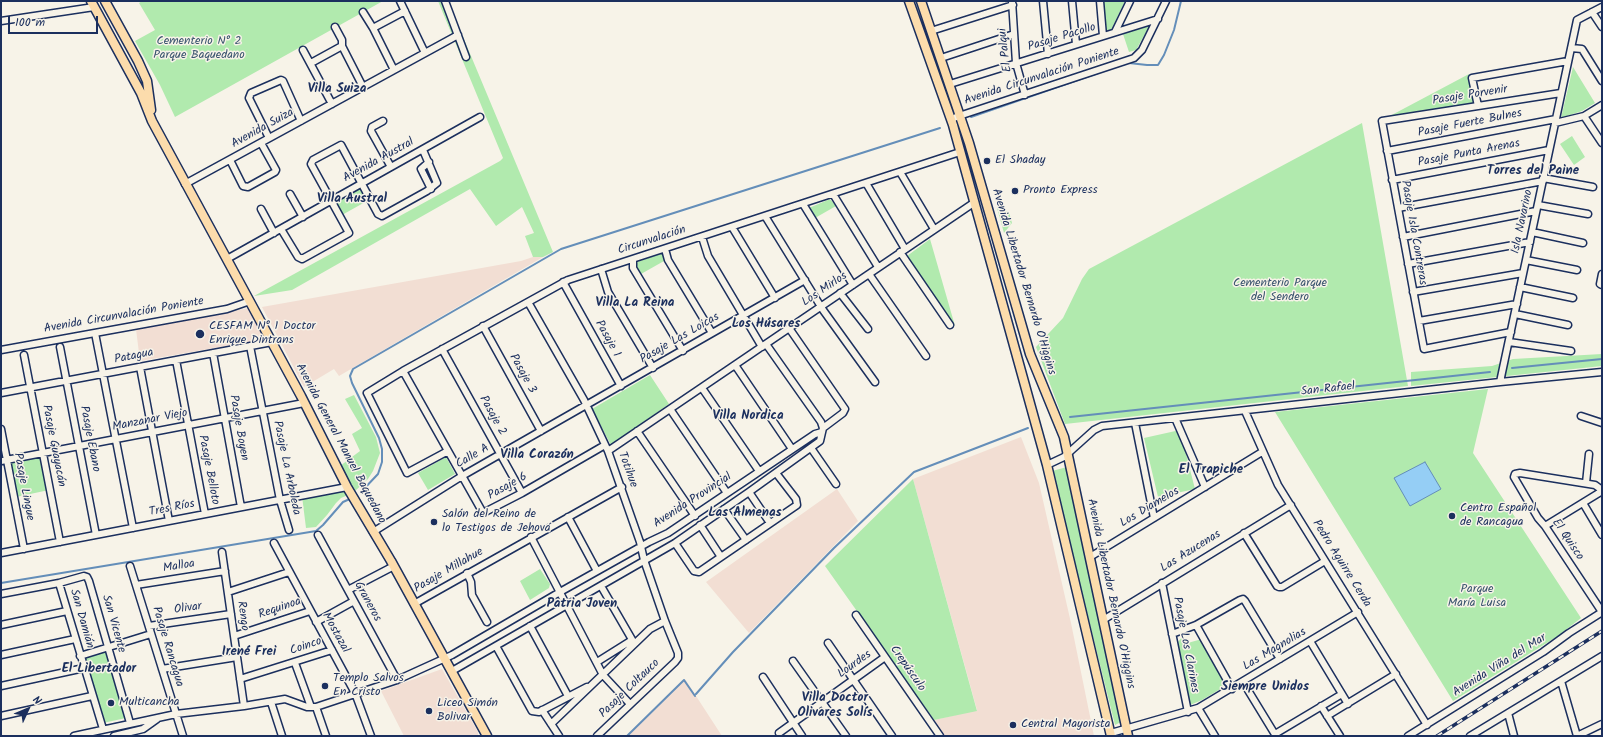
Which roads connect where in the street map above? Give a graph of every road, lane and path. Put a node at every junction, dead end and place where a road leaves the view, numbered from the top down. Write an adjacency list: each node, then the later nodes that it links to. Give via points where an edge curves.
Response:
1 (105, 1): 51 (main road, Avenida General Manuel Baquedano, via 147,81)
2 (400, 1): 14 (street)
3 (446, 1): 25 (street)
4 (909, 1): 50 (main road, Avenida Libertador Bernardo O'Higgins)
5 (921, 1): 22 (main road, Avenida Libertador Bernardo O'Higgins)
6 (1043, 1): 32 (street)
7 (1072, 1): 27 (street)
8 (1100, 1): 26 (street)
9 (1130, 1): 23 (street)
10 (1166, 1): 17 (street)
11 (1012, 3): 22 (street); 24 (street, El Palqui)
12 (93, 4): 18 (street); 51 (main road, Avenida General Manuel Baquedano, via 141,93)
13 (1602, 7): 16 (street)
14 (405, 11): 21 (street); 31 (street)
15 (363, 12): 21 (street)
16 (1592, 12): 20 (street); 29 (street, Isla Navarino, via 1577,20)
17 (1158, 19): 23 (street, Pasaje Pacollo); 43 (street, Avenida Circunvalación Poniente, via 1139,54 1134,58)
18 (1, 21)
19 (335, 27): 28 (street, via 342,40)
20 (1602, 27)
21 (373, 28): 38 (street)
22 (932, 31): 34 (main road, Avenida Libertador Bernardo O'Higgins)
23 (1115, 32): 26 (street, Pasaje Pacollo)
24 (1014, 34): 34 (street); 37 (street, El Palqui)
25 (458, 35): 31 (street, Avenida Suiza); 33 (street)
26 (1104, 36): 27 (street, Pasaje Pacollo)
27 (1076, 44): 32 (street, Pasaje Pacollo)
28 (342, 46): 36 (street); 41 (street)
29 (1571, 48): 35 (street, Isla Navarino); 39 (street, via 1582,49)
30 (303, 50): 36 (street)
31 (425, 53): 38 (street, Avenida Suiza)
32 (1048, 54): 37 (street, Pasaje Pacollo)
33 (466, 57)
34 (941, 58): 40 (main road, Avenida Libertador Bernardo O'Higgins)
35 (1568, 61): 42 (street, Isla Navarino); 46 (street, via 1472,78)
36 (311, 63): 44 (street)
37 (1016, 63): 40 (street, Pasaje Pacollo); 43 (street, El Palqui)
38 (394, 70): 41 (street, Avenida Suiza)
39 (1602, 81)
40 (950, 84): 47 (main road, Avenida Libertador Bernardo O'Higgins)
41 (363, 87): 44 (street, Avenida Suiza)
42 (1562, 93): 46 (street, Pasaje Porvenir); 55 (street, Isla Navarino)
43 (1025, 95): 47 (street, Avenida Circunvalación Poniente)
44 (332, 104): 52 (street, Avenida Suiza)
45 (1602, 105): 48 (street, Pasaje Fuerte Bulnes)
46 (1478, 106): 54 (street, Pasaje Porvenir)
47 (961, 116): 50 (street, Avenida Circunvalación Poniente); 181 (main road, Avenida Libertador Bernardo O'Higgins, via 1030,354 1064,437)
48 (1584, 116): 55 (street, Pasaje Fuerte Bulnes); 58 (street)
49 (480, 117): 59 (street, Avenida Austral)
50 (951, 120): 62 (main road, Avenida Libertador Bernardo O'Higgins)
51 (152, 121): 71 (main road, Avenida General Manuel Baquedano)
52 (301, 121): 56 (street, Avenida Suiza); 56 (street, via 283,81 280,80 249,95)
53 (383, 121): 65 (street, via 372,127 371,131)
54 (1382, 121): 61 (street, Pasaje Isla Contreras)
55 (1556, 121): 60 (street, Isla Navarino); 61 (street, Pasaje Fuerte Bulnes)
56 (269, 138): 57 (street, Avenida Suiza)
57 (261, 143): 63 (street, Avenida Suiza); 63 (street, via 275,172 245,187)
58 (1602, 143)
59 (423, 150): 64 (street); 65 (street, Avenida Austral)
60 (1549, 150): 67 (street, Pasaje Punta Arenas); 68 (street, Isla Navarino)
61 (1387, 151): 67 (street, Pasaje Isla Contreras)
62 (960, 152): 66 (street, Circunvalación); 77 (main road, Avenida Libertador Bernardo O'Higgins)
63 (230, 160): 71 (street, Avenida Suiza)
64 (429, 162): 73 (street, via 421,169); 73 (street, via 437,180)
65 (391, 167): 69 (street, Avenida Austral)
66 (900, 172): 70 (street, Circunvalación); 87 (street)
67 (1392, 180): 79 (street, Pasaje Isla Contreras)
68 (1543, 180): 72 (street); 79 (street); 80 (street, Isla Navarino)
69 (362, 183): 73 (street, via 380,216); 76 (street, Avenida Austral); 76 (street, via 341,145 311,162)
70 (866, 183): 75 (street, Circunvalación); 95 (street)
71 (185, 184): 96 (main road, Avenida General Manuel Baquedano)
72 (1593, 187)
73 (429, 190)
74 (290, 194): 84 (street)
75 (833, 194): 78 (street, Circunvalación); 100 (street)
76 (331, 200): 84 (street, Avenida Austral); 86 (street, via 348,235 302,259 298,257)
77 (975, 202): 87 (street, Los Mirlos); 184 (main road, Avenida Libertador Bernardo O'Higgins)
78 (803, 204): 83 (street, Circunvalación); 108 (street)
79 (1398, 208): 91 (street, Pasaje Isla Contreras)
80 (1537, 208): 82 (street); 88 (street, Isla Navarino); 91 (street)
81 (261, 209): 89 (street)
82 (1588, 214)
83 (765, 216): 85 (street, Circunvalación); 106 (street)
84 (303, 217): 86 (street, Avenida Austral)
85 (732, 227): 90 (street, Circunvalación); 113 (street)
86 (282, 229): 89 (street, Avenida Austral)
87 (934, 229): 95 (street, Los Mirlos)
88 (1532, 232): 92 (street, Isla Navarino); 93 (street)
89 (274, 233): 96 (street, Avenida Austral)
90 (702, 236): 94 (street, Circunvalación); 120 (street, via 708,256)
91 (1403, 237): 99 (street, Pasaje Isla Contreras)
92 (1530, 242): 98 (street, Isla Navarino); 99 (street)
93 (1582, 243)
94 (666, 249): 97 (street, Circunvalación); 129 (street, via 668,260)
95 (903, 251): 100 (street, Los Mirlos); 122 (street)
96 (227, 259): 115 (main road, Avenida General Manuel Baquedano)
97 (633, 259): 101 (street, Circunvalación); 137 (street, via 633,268)
98 (1526, 260): 102 (street); 103 (street, Isla Navarino)
99 (1408, 264): 111 (street, Pasaje Isla Contreras)
100 (878, 267): 104 (street, Los Mirlos)
101 (601, 269): 107 (street, Circunvalación); 145 (street, via 608,292)
102 (1577, 270)
103 (1523, 273): 110 (street, Isla Navarino); 111 (street)
104 (869, 274): 108 (street, Los Mirlos); 141 (street)
105 (1602, 274): 109 (street)
106 (805, 280): 113 (street, Pasaje Las Loicas); 118 (street)
107 (563, 282): 116 (street, Circunvalación); 152 (street, Pasaje 1)
108 (852, 285): 112 (street, Los Mirlos)
109 (1602, 285)
110 (1520, 287): 114 (street); 117 (street, Isla Navarino)
111 (1413, 292): 121 (street, Pasaje Isla Contreras)
112 (840, 293): 118 (street, Los Mirlos); 126 (street)
113 (775, 298): 120 (street, Pasaje Las Loicas)
114 (1573, 298)
115 (250, 301): 128 (street, Avenida Circunvalación Poniente, via 227,309); 130 (main road, Avenida General Manuel Baquedano)
116 (528, 302): 124 (street, Circunvalación); 157 (street, Totihue)
117 (1517, 304): 119 (street, Isla Navarino); 121 (street)
118 (821, 306): 125 (street, Los Mirlos); 150 (street)
119 (1515, 314): 123 (street); 127 (street, Isla Navarino)
120 (743, 316): 129 (street, Pasaje Las Loicas); 132 (street)
121 (1419, 321): 127 (street, Pasaje Isla Contreras, via 1424,349)
122 (950, 325)
123 (1568, 325)
124 (483, 326): 135 (street, Circunvalación); 169 (street, Pasaje 3)
125 (789, 328): 132 (street, Los Mirlos); 168 (street, via 845,409)
126 (868, 329)
127 (1511, 332): 131 (street, Isla Navarino)
128 (95, 333): 136 (street, Avenida Circunvalación Poniente); 148 (street)
129 (712, 333): 137 (street, Pasaje Las Loicas)
130 (272, 342): 133 (street, Patagua); 156 (main road, Avenida General Manuel Baquedano)
131 (1509, 342): 138 (street); 151 (street, Isla Navarino)
132 (764, 345): 143 (street, Los Mirlos); 168 (street, via 821,422)
133 (250, 346): 139 (street, Patagua); 160 (street, Pasaje La Arboleda)
134 (60, 347): 149 (street, Pasaje Ebano)
135 (442, 349): 146 (street, Circunvalación); 180 (street, Pasaje 2)
136 (1, 350)
137 (683, 350): 145 (street, Pasaje Las Loicas)
138 (1571, 351)
139 (213, 353): 142 (street, Patagua); 162 (street, Pasaje Boyen)
140 (24, 355): 153 (street, Pasaje Guayacán)
141 (926, 356)
142 (176, 360): 144 (street, Patagua); 166 (street, Pasaje Belloto)
143 (735, 365): 154 (street, Los Mirlos); 176 (street)
144 (140, 367): 148 (street, Patagua); 171 (street)
145 (653, 368): 152 (street, Pasaje Las Loicas)
146 (403, 371): 177 (street); 177 (street, Circunvalación, via 368,392 367,396 406,471 409,473)
147 (1602, 372): 151 (street, San Rafael)
148 (103, 374): 149 (street, Patagua); 172 (street)
149 (67, 381): 153 (street, Patagua); 173 (street, Pasaje Ebano)
150 (875, 382)
151 (1500, 382): 159 (street, San Rafael)
152 (621, 386): 157 (street, Pasaje Las Loicas)
153 (30, 388): 155 (street, Patagua); 179 (street, Pasaje Guayacán)
154 (702, 388): 158 (street, Los Mirlos); 185 (street)
155 (1, 393)
156 (304, 403): 160 (street, Manzanar Viejo); 190 (main road, Avenida General Manuel Baquedano)
157 (587, 405): 169 (street, Calle A); 174 (street, Totihue)
158 (670, 409): 170 (street, Los Mirlos); 196 (street)
159 (1245, 410): 163 (street, San Rafael); 178 (street, Pedro Aguirre Cerda)
160 (262, 411): 162 (street, Manzanar Viejo); 197 (street, Pasaje La Arboleda)
161 (1581, 416): 165 (street)
162 (225, 418): 166 (street, Manzanar Viejo); 200 (street, Pasaje Boyen)
163 (1175, 418): 164 (street, San Rafael); 191 (street)
164 (1134, 422): 181 (street, San Rafael, via 1098,427); 205 (street)
165 (1602, 423)
166 (188, 425): 171 (street, Manzanar Viejo); 202 (street, Pasaje Belloto)
167 (1, 429): 183 (street, Pasaje Lingue)
168 (823, 430): 175 (street, Avenida Provincial, via 820,441); 176 (street, Avenida Provincial)
169 (541, 431): 180 (street, Calle A)
170 (637, 431): 174 (street, Los Mirlos); 203 (street)
171 (152, 432): 172 (street, Manzanar Viejo); 206 (street)
172 (116, 439): 173 (street, Manzanar Viejo); 210 (street)
173 (79, 446): 179 (street, Manzanar Viejo); 214 (street, Pasaje Ebano)
174 (607, 448): 192 (street, Totihue); 195 (street, Pasaje 6)
175 (811, 448): 186 (street, Avenida Provincial); 189 (street)
176 (792, 449): 185 (street, Avenida Provincial)
177 (448, 451): 187 (street)
178 (1262, 452): 191 (street, Los Diamelos); 199 (street, Pedro Aguirre Cerda)
179 (43, 453): 183 (street, Manzanar Viejo); 219 (street, Pasaje Guayacán)
180 (500, 454): 187 (street, Calle A); 195 (street, Pasaje 2)
181 (1068, 454): 184 (street, San Rafael); 227 (main road, Avenida Libertador Bernardo O'Higgins)
182 (1589, 454): 188 (street)
183 (4, 460): 223 (street, Pasaje Lingue)
184 (1047, 464): 324 (main road, Avenida Libertador Bernardo O'Higgins)
185 (760, 471): 196 (street, Avenida Provincial)
186 (776, 473): 194 (street, Avenida Provincial); 207 (street, via 796,499 797,505)
187 (462, 476): 195 (street, Pasaje 6, via 481,512 485,513); 212 (street, Calle A)
188 (1586, 483): 193 (street, via 1597,486); 209 (street, El Quisco, via 1520,473 1515,475 1515,480)
189 (836, 484)
190 (347, 487): 197 (street, Tres Ríos); 212 (main road, Avenida General Manuel Baquedano)
191 (1205, 487): 205 (street, Los Diamelos)
192 (622, 488): 204 (street, Pasaje Millahue); 222 (street, Totihue)
193 (1602, 491): 198 (street)
194 (749, 492): 201 (street, Avenida Provincial); 207 (street)
195 (522, 493)
196 (727, 493): 203 (street, Avenida Provincial)
197 (280, 500): 200 (street, Tres Ríos); 211 (street, Pasaje La Arboleda)
198 (1583, 503): 209 (street); 216 (street)
199 (1291, 505): 213 (street, Las Azucenas); 229 (street, Pedro Aguirre Cerda)
200 (241, 507): 202 (street, Tres Ríos)
201 (724, 509): 208 (street, Avenida Provincial); 218 (street)
202 (205, 514): 206 (street, Tres Ríos)
203 (695, 516): 222 (street, Avenida Provincial)
204 (568, 517): 217 (street, Pasaje Millahue); 233 (street)
205 (1154, 518): 227 (street, Los Diamelos)
206 (169, 521): 210 (street, Tres Ríos)
207 (770, 523): 218 (street)
208 (700, 525): 221 (street, Avenida Provincial); 226 (street)
209 (1545, 526): 250 (street, El Quisco)
210 (133, 528): 214 (street, Tres Ríos)
211 (289, 530)
212 (373, 532): 231 (main road, Avenida General Manuel Baquedano)
213 (1244, 533): 229 (street, via 1279,588); 237 (street, Las Azucenas)
214 (96, 535): 219 (street, Tres Ríos)
215 (318, 535): 240 (street, Graneros)
216 (1602, 535)
217 (531, 537): 235 (street, Pasaje Millahue); 242 (street)
218 (746, 540): 226 (street)
219 (60, 542): 223 (street, Tres Ríos)
220 (274, 543): 234 (street, Mostazal)
221 (675, 543): 226 (street, via 694,571 700,572); 228 (street, Avenida Provincial)
222 (641, 547): 228 (street, Totihue); 233 (street, Avenida Provincial)
223 (24, 549): 225 (street, Tres Ríos)
224 (222, 552): 232 (street, Rengo)
225 (1, 553)
226 (721, 557)
227 (1090, 557): 253 (main road, Avenida Libertador Bernardo O'Higgins)
228 (644, 560): 239 (street, Avenida Provincial); 254 (street, Totihue)
229 (1325, 561): 249 (street, Pedro Aguirre Cerda)
230 (130, 566): 238 (street, Pasaje Rancagua)
231 (394, 566): 240 (street); 245 (main road, Avenida General Manuel Baquedano)
232 (225, 571): 238 (street, Malloa); 241 (street, Rengo)
233 (597, 571): 242 (street, Avenida Provincial)
234 (289, 572): 241 (street); 248 (street, Mostazal)
235 (467, 573): 245 (street, Pasaje Millahue); 256 (street, via 472,595)
236 (59, 583): 243 (street); 247 (street, San Damián); 269 (street, San Vicente, via 87,577)
237 (1162, 583): 253 (street, Las Azucenas); 262 (street, Pasaje Los Clarines)
238 (136, 585): 259 (street, Pasaje Rancagua)
239 (601, 586): 246 (street, Avenida Provincial); 266 (street)
240 (348, 590): 244 (street, Graneros)
241 (228, 592): 251 (street, Rengo)
242 (560, 592): 246 (street); 277 (street, Avenida Provincial)
243 (1, 594)
244 (354, 601): 255 (street); 289 (street, Graneros)
245 (414, 604): 277 (main road, Avenida General Manuel Baquedano)
246 (566, 605): 260 (street, Avenida Provincial); 280 (street)
247 (67, 611): 257 (street); 264 (street, San Damián)
248 (310, 611): 255 (street, Mostazal); 263 (street, Requinoa)
249 (1358, 612): 265 (street, Las Magnolias); 286 (street, Pedro Aguirre Cerda)
250 (1602, 612): 319 (street, Avenida Viña del Mar)
251 (231, 614): 259 (street, Olivar); 263 (street, Rengo)
252 (856, 616): 275 (street, Crepúsculo)
253 (1103, 620): 323 (main road, Avenida Libertador Bernardo O'Higgins)
254 (665, 621): 266 (street); 276 (street, Totihue)
255 (316, 622): 270 (street, Mostazal)
256 (487, 622)
257 (1, 625)
258 (1196, 625): 262 (street); 278 (street, via 1243,599); 295 (street)
259 (149, 626): 261 (street, Pasaje Rancagua)
260 (530, 626): 268 (street, Avenida Provincial); 299 (street)
261 (151, 634): 269 (street); 283 (street, Pasaje Rancagua)
262 (1172, 634): 309 (street, Pasaje Los Clarines)
263 (234, 636): 274 (street, Rengo)
264 (75, 639): 271 (street); 272 (street, San Damián)
265 (1310, 641): 278 (street, Las Magnolias); 297 (street)
266 (633, 642): 280 (street); 285 (street)
267 (828, 643): 290 (street)
268 (496, 646): 284 (street, Avenida Provincial); 308 (street, via 532,711)
269 (107, 648): 272 (street); 315 (street, San Vicente)
270 (332, 650): 279 (street, Coinco); 296 (street, Mostazal)
271 (1, 656)
272 (80, 656): 282 (street, San Damián)
273 (1602, 656): 291 (street)
274 (237, 657): 283 (street); 288 (street, Rengo)
275 (885, 657): 290 (street, Lourdes); 338 (street, Crepúsculo)
276 (678, 658): 302 (street, Pasaje Coltauco)
277 (445, 659): 284 (main road, Avenida General Manuel Baquedano); 289 (street, Avenida Provincial)
278 (1280, 659): 292 (street, Las Magnolias)
279 (295, 662): 288 (street, Coinco); 306 (street)
280 (597, 662): 285 (street)
281 (793, 662): 301 (street)
282 (84, 668): 294 (street); 298 (street, San Damián)
283 (162, 669): 311 (street, Pasaje Rancagua)
284 (452, 671): 332 (main road, Avenida General Manuel Baquedano)
285 (603, 674): 293 (street); 302 (street)
286 (1396, 674): 303 (street); 319 (street, Pedro Aguirre Cerda)
287 (763, 677): 316 (street)
288 (240, 679): 304 (street, Rengo)
289 (397, 680): 296 (street, Avenida Provincial)
290 (854, 680): 301 (street, Lourdes); 337 (street)
291 (1561, 681): 310 (street); 344 (street)
292 (1243, 682): 295 (street, Las Magnolias); 325 (street)
293 (594, 684): 299 (street); 317 (street)
294 (1, 686)
295 (1232, 689): 307 (street, Las Magnolias)
296 (355, 693): 306 (street, Avenida Provincial); 331 (street, Mostazal)
297 (1342, 694): 303 (street); 305 (street)
298 (92, 696): 312 (street); 320 (street, San Damián)
299 (568, 696): 308 (street)
300 (271, 702): 304 (street); 306 (street, via 285,699); 329 (street)
301 (822, 702): 316 (street, Lourdes); 336 (street)
302 (630, 704): 334 (street, Pasaje Coltauco)
303 (1348, 704): 313 (street)
304 (244, 706): 311 (street)
305 (1321, 706): 313 (street); 325 (street)
306 (313, 707): 330 (street)
307 (1198, 708): 309 (street, Las Magnolias); 339 (street, Pasaje Los Clarines)
308 (542, 710): 317 (street)
309 (1188, 712): 323 (street, Las Magnolias)
310 (1508, 713): 342 (street); 343 (street)
311 (176, 714): 314 (street); 328 (street, Pasaje Rancagua)
312 (1, 716)
313 (1327, 716): 340 (street)
314 (160, 717): 315 (street); 321 (street)
315 (130, 723): 320 (street)
316 (794, 723): 322 (street, Lourdes); 335 (street)
317 (551, 724): 333 (street)
318 (1602, 724): 344 (street)
319 (1427, 725): 341 (street, Avenida Viña del Mar)
320 (103, 730): 326 (street)
321 (139, 733): 327 (street)
322 (779, 733)
323 (1127, 733): 324 (street, Las Magnolias)
324 (1111, 735)
325 (1276, 735)
326 (74, 736)
327 (114, 736)
328 (183, 736)
329 (282, 736)
330 (326, 736)
331 (371, 736)
332 (487, 736)
333 (559, 736)
334 (597, 736)
335 (802, 736)
336 (846, 736)
337 (892, 736)
338 (940, 736)
339 (1215, 736)
340 (1340, 736)
341 (1408, 736)
342 (1470, 736)
343 (1514, 736)
344 (1577, 736)

